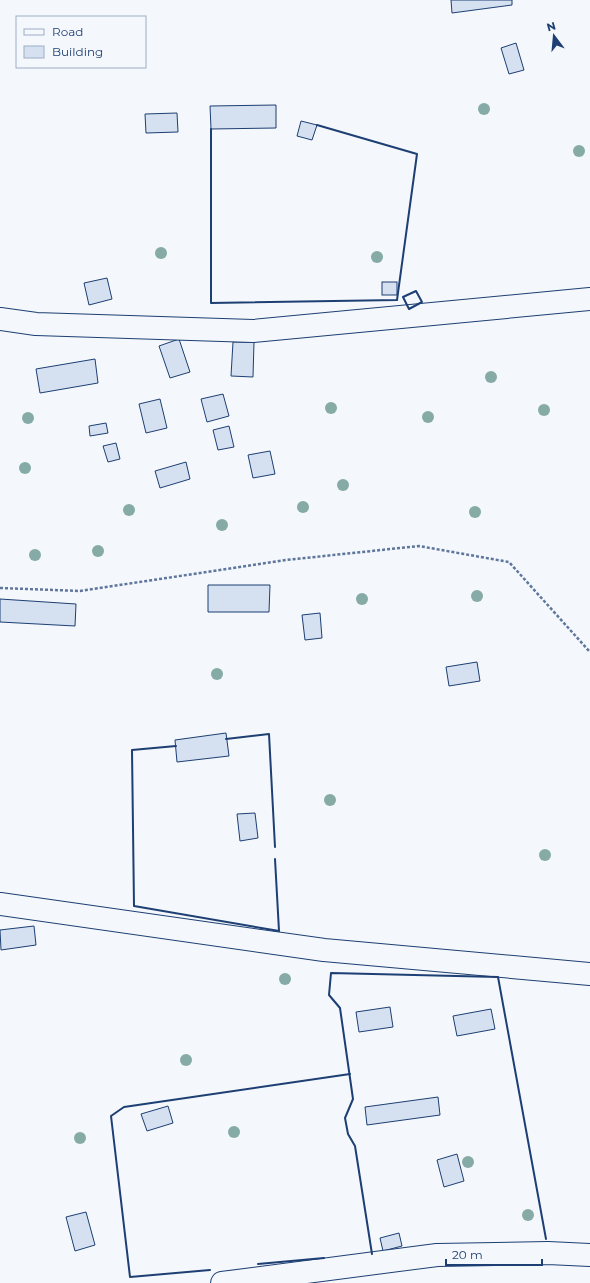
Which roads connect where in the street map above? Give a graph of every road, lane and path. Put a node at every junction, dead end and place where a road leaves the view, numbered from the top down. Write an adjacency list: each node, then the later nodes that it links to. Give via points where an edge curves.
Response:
1 (590, 299): 2 (street, via 253,331 36,324)
2 (0, 319)
3 (0, 588): 4 (path, via 80,591 286,560 419,546 509,562)
4 (590, 652)
5 (0, 904): 6 (street, via 324,950)
6 (590, 974)
7 (590, 1255): 8 (street, via 436,1255)
8 (222, 1283)

